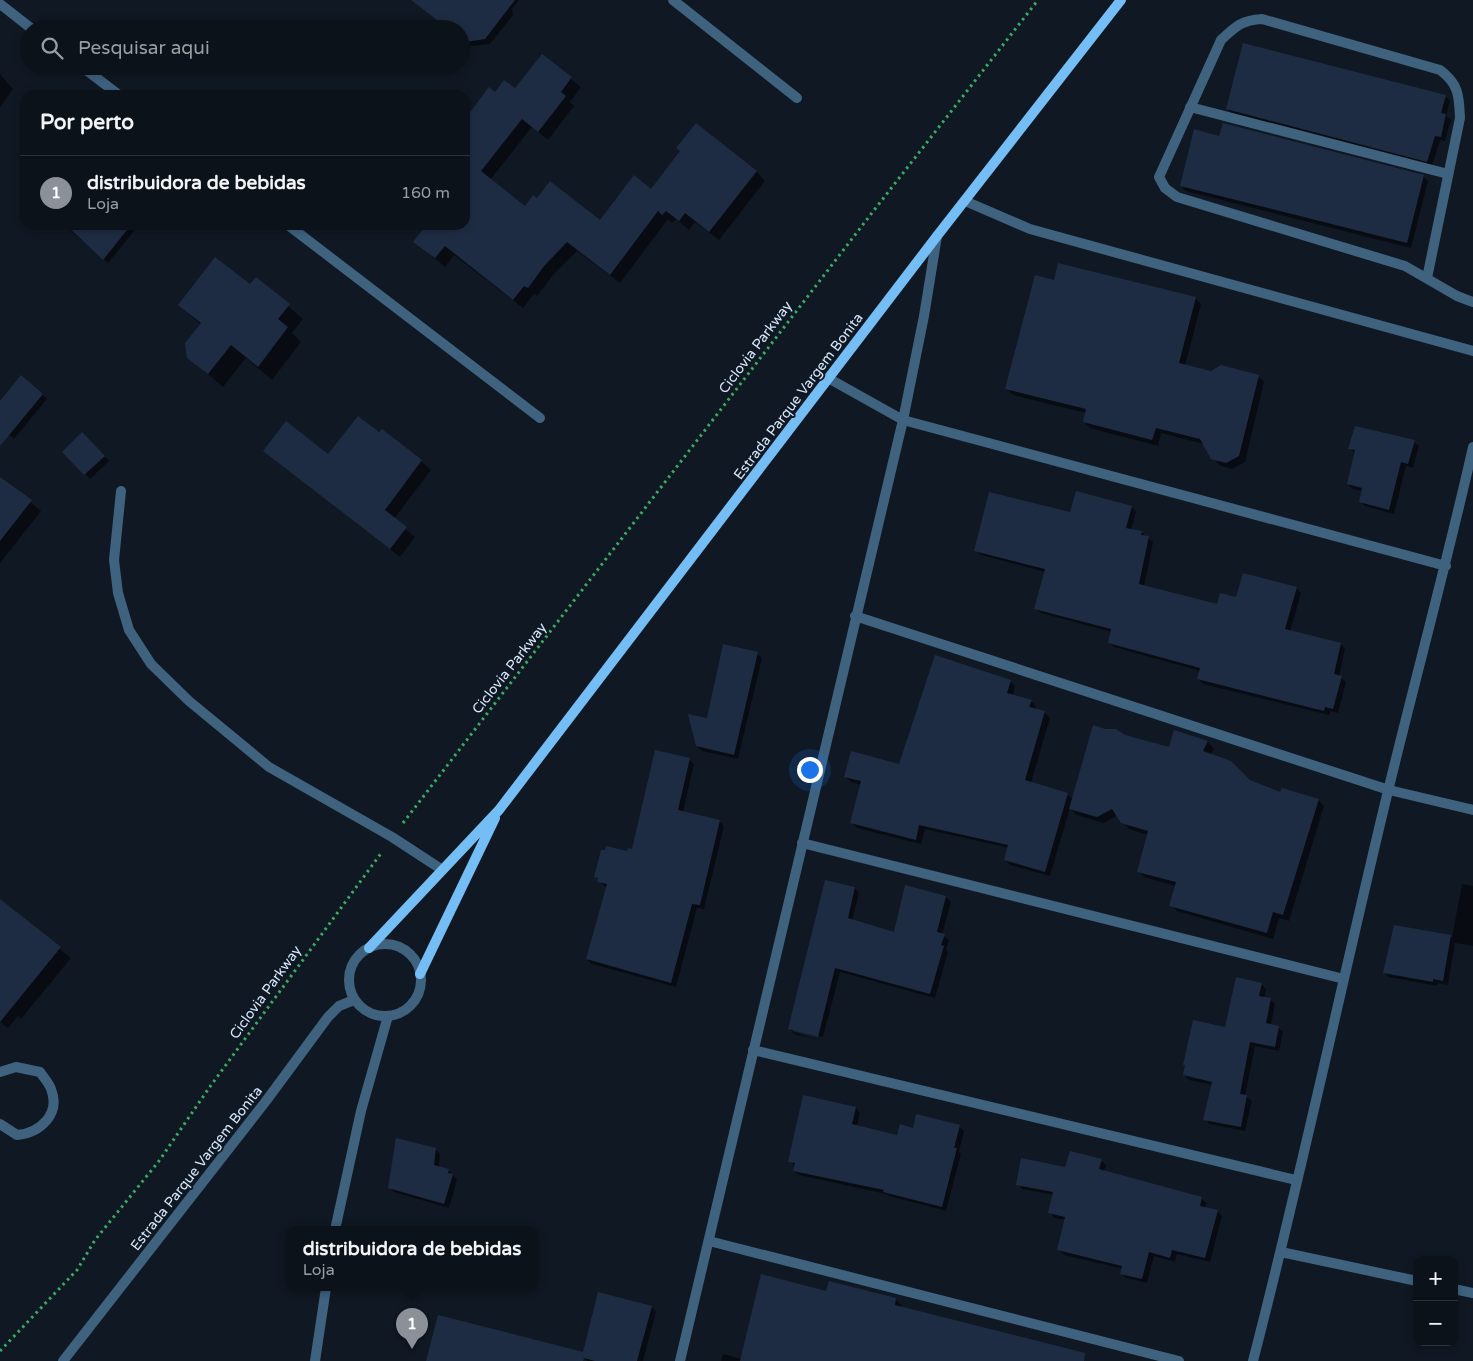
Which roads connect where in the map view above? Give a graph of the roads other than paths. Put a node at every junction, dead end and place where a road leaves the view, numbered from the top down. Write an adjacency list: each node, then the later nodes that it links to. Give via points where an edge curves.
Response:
1 (673, 0): 7 (street)
2 (1120, 0): 10 (main road, Estrada Parque Vargem Bonita)
3 (0, 4): 4 (street)
4 (20, 20)
5 (93, 75): 6 (street)
6 (112, 90)
7 (797, 98)
8 (1190, 107): 9 (street); 9 (street, via 1221,40 1245,20 1262,19 1440,70 1452,79 1459,95 1460,118); 13 (street, via 1159,177 1165,188 1177,196 1405,266)
9 (1448, 174): 13 (street)
10 (965, 201): 12 (main road, Estrada Parque Vargem Bonita); 15 (street, via 1030,229)
11 (295, 230): 17 (street)
12 (937, 236): 16 (main road, Estrada Parque Vargem Bonita); 18 (street)
13 (1427, 278): 14 (street)
14 (1473, 302)
15 (1473, 351)
16 (828, 378): 18 (street); 24 (main road, Estrada Parque Vargem Bonita)
17 (540, 418)
18 (903, 420): 21 (street); 22 (street)
19 (1473, 447): 21 (street)
20 (121, 491): 27 (street, via 114,560 118,593 130,630 151,664 189,701 269,767)
21 (1446, 566): 23 (street)
22 (856, 616): 23 (street); 26 (street)
23 (1389, 790): 25 (street); 30 (street)
24 (499, 810): 27 (main road, Estrada Parque Vargem Bonita); 29 (main road, Estrada Parque Vargem Bonita)
25 (1473, 810)
26 (802, 843): 30 (street); 33 (street)
27 (442, 869): 28 (main road, Estrada Parque Vargem Bonita)
28 (369, 948): 29 (street, via 380,944 404,950 414,960); 31 (street, via 359,955 350,970)
29 (420, 974): 32 (street, via 420,989 414,1002 402,1012)
30 (1344, 979): 36 (street)
31 (354, 1000): 32 (street, via 369,1012); 44 (street, Estrada Parque Vargem Bonita, via 339,1006 328,1017)
32 (388, 1016): 37 (street, via 361,1111)
33 (753, 1050): 36 (street); 38 (street)
34 (0, 1072): 35 (street, via 16,1067 40,1072 51,1089 54,1104 46,1123 31,1134 17,1135)
35 (0, 1124)
36 (1296, 1180): 39 (street)
37 (336, 1226)
38 (709, 1241): 46 (street); 47 (street)
39 (1281, 1252): 40 (street); 48 (street)
40 (1413, 1280)
41 (1458, 1290): 43 (street)
42 (326, 1291): 45 (street)
43 (1473, 1293)
44 (63, 1361)
45 (315, 1361)
46 (680, 1361)
47 (1179, 1361)
48 (1253, 1361)

